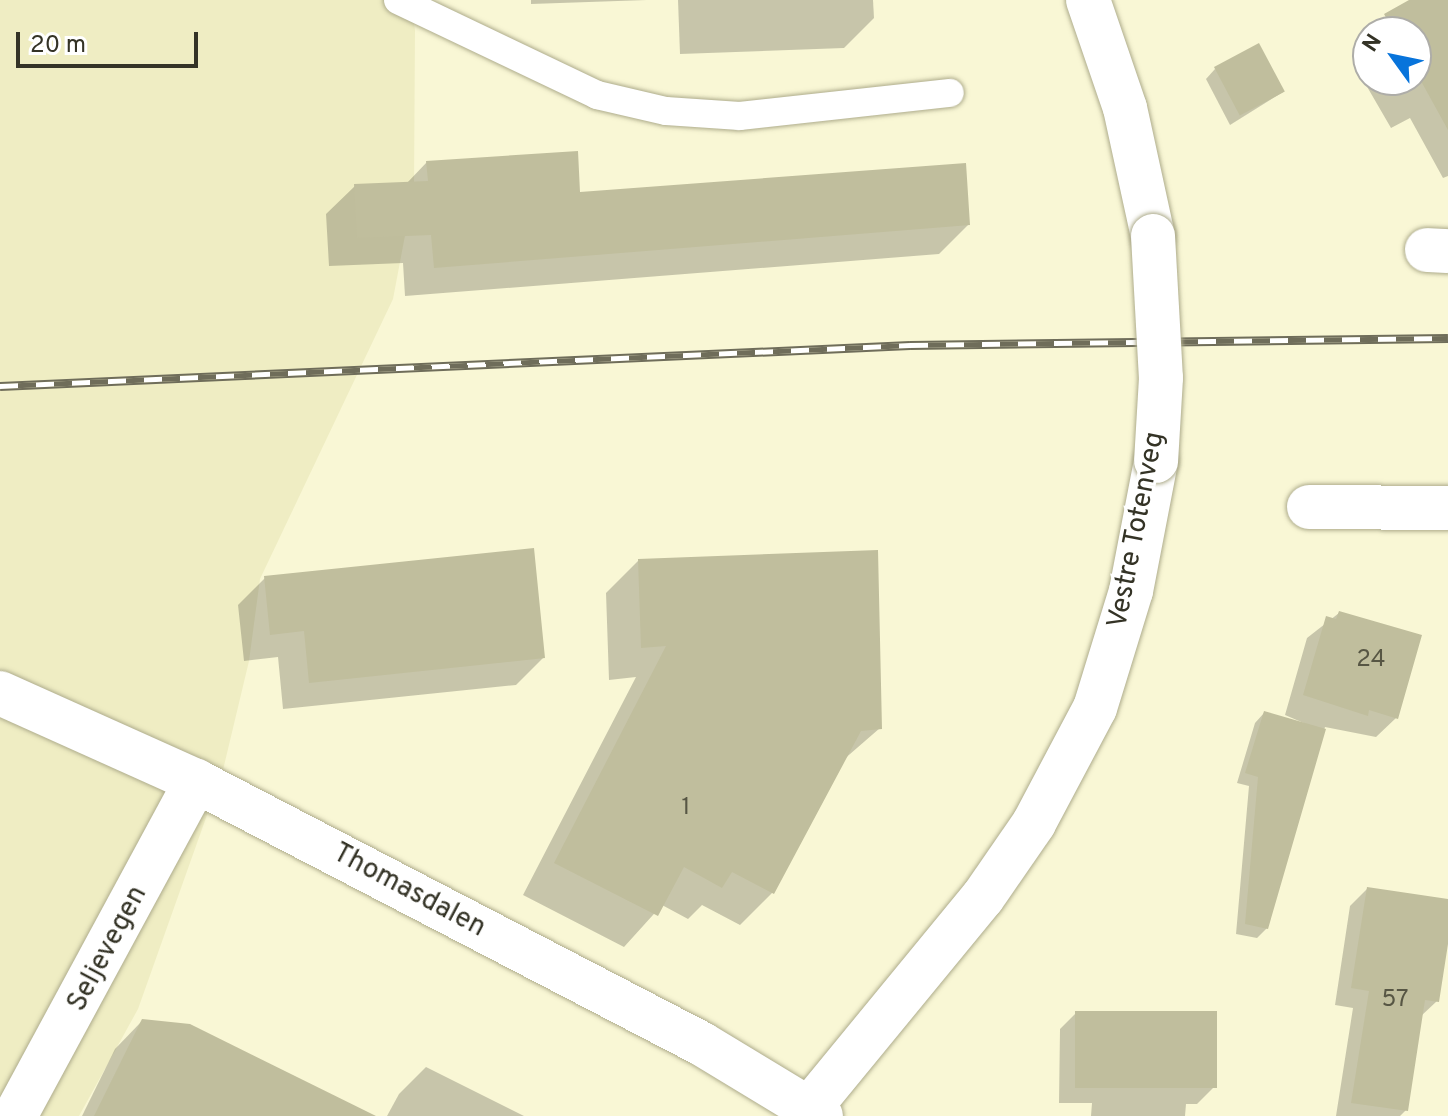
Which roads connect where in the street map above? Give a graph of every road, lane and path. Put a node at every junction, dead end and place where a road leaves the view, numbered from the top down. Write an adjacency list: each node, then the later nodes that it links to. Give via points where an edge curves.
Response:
1 (398, 0): 3 (lane, via 597,95 666,111 740,116)
2 (1088, 0): 8 (street, Vestre Totenveg, bridge, via 1125,108 1153,236 1161,378 1156,461 1131,591 1095,708 1034,823 983,897)
3 (950, 93)
4 (1309, 507): 5 (street)
5 (1448, 508)
6 (0, 693): 7 (street, Thomasdalen)
7 (196, 781): 8 (street, Thomasdalen, via 702,1044); 9 (street, Seljevegen)
8 (811, 1114)
9 (15, 1116)

